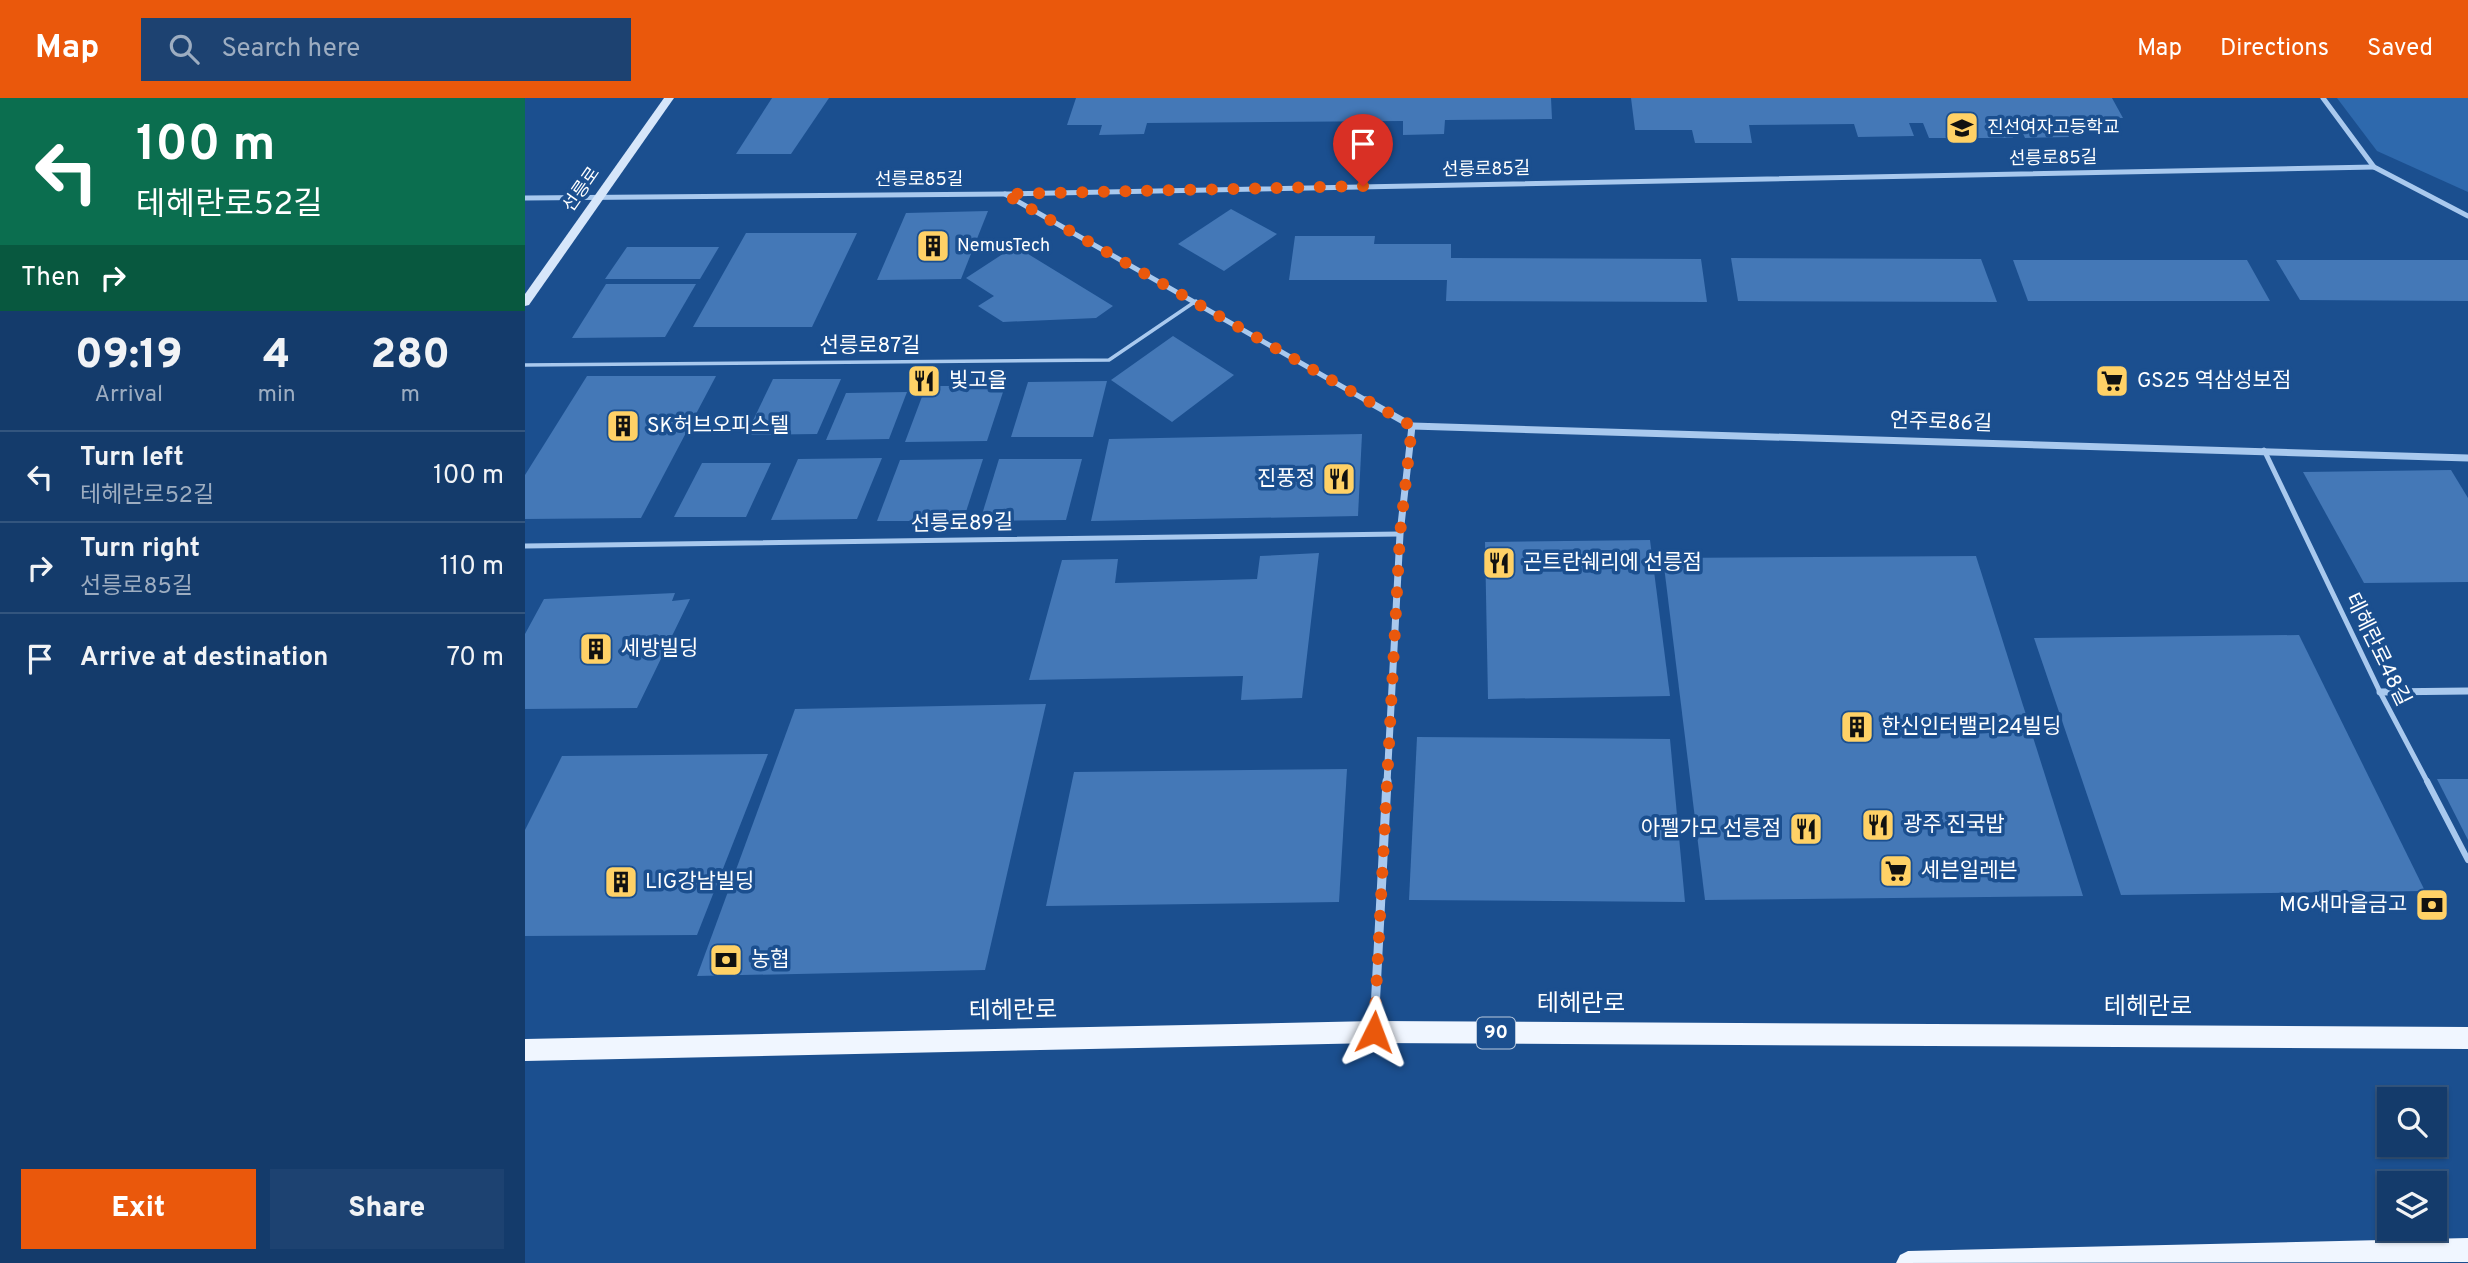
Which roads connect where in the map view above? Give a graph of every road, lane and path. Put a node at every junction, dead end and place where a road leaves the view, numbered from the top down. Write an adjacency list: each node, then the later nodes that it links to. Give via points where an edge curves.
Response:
1 (669, 98): 5 (main road, 선릉로)
2 (2323, 98): 3 (street)
3 (2374, 167): 4 (street, 선릉로85길); 7 (street)
4 (1005, 194): 5 (street, 선릉로85길); 8 (street)
5 (599, 197): 6 (street, 선릉로85길); 9 (main road, 선릉로)
6 (525, 198)
7 (2468, 216)
8 (1196, 301): 10 (lane, 선릉로87길, via 1109,360); 11 (street)
9 (525, 302)
10 (525, 365)
11 (1412, 426): 12 (street, 언주로86길); 14 (street)
12 (2264, 450): 13 (street, 언주로86길); 17 (lane, 테헤란로48길)
13 (2468, 458)
14 (1400, 534): 15 (lane, 선릉로89길); 19 (street)
15 (525, 547)
16 (2468, 691): 17 (street)
17 (2380, 692): 18 (lane, 테헤란로48길)
18 (2468, 860)
19 (1374, 1032): 20 (main road, 테헤란로 / 90); 21 (main road, 테헤란로 / 90)
20 (2468, 1038)
21 (525, 1050)
22 (2468, 1250): 23 (main road)
23 (1908, 1263)

